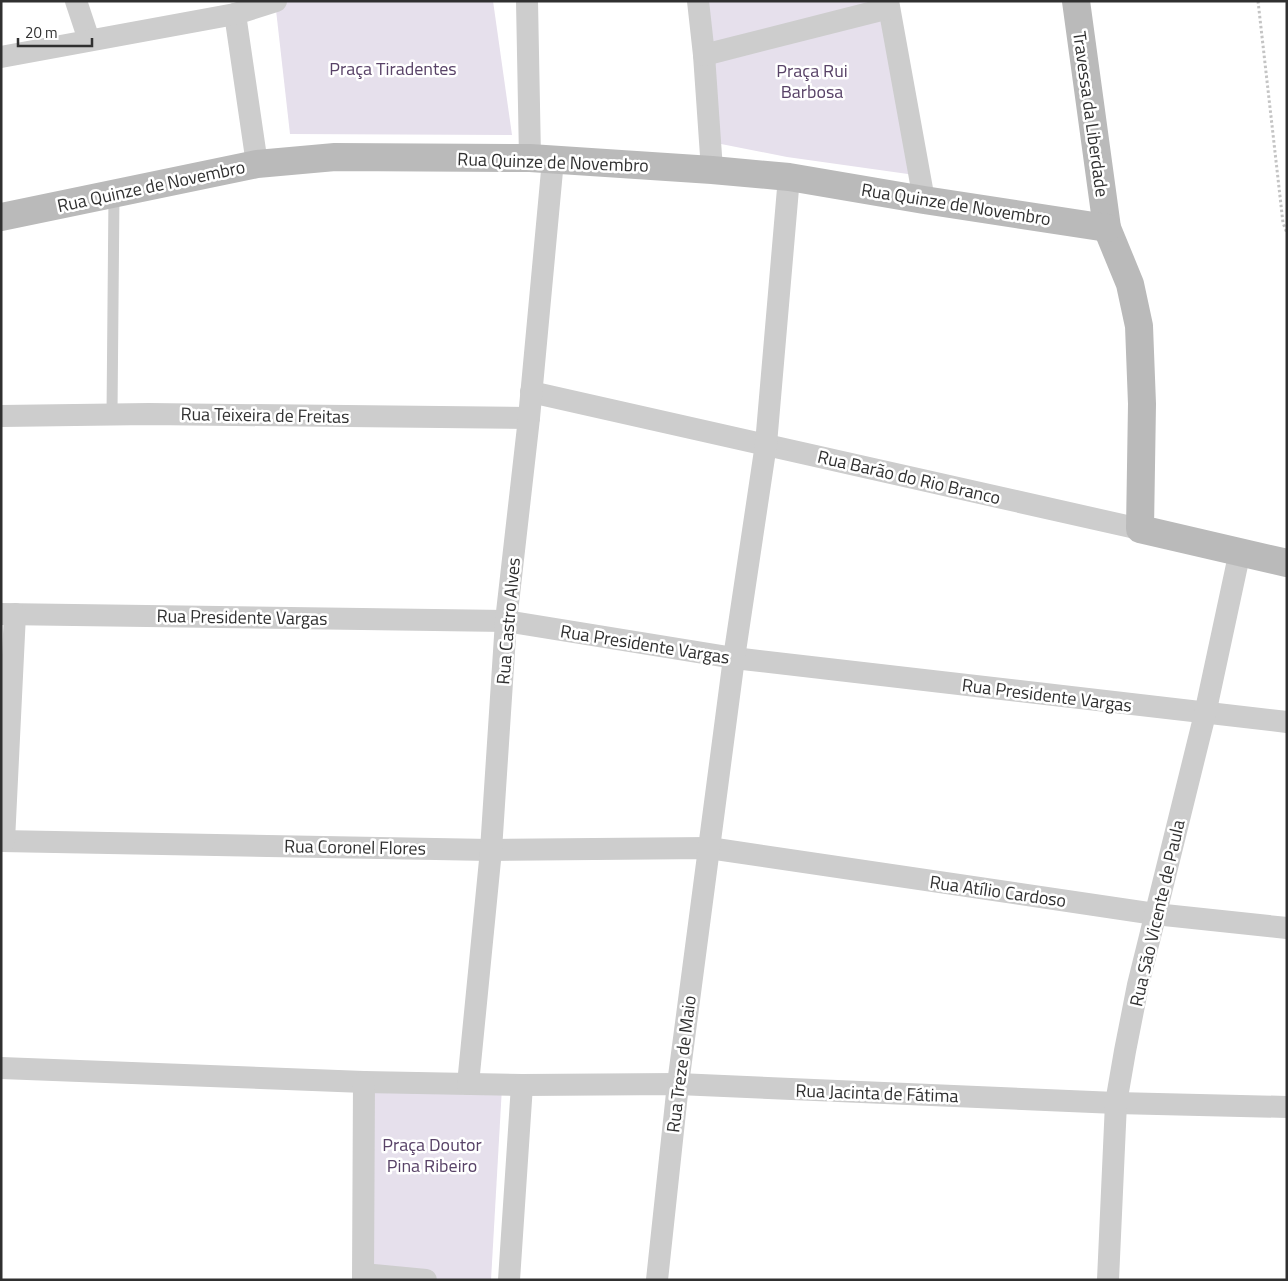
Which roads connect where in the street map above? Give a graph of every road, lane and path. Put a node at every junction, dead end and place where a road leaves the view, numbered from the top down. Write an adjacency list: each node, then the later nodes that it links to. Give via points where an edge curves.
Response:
1 (76, 1): 9 (street)
2 (276, 1): 8 (street)
3 (527, 1): 12 (street)
4 (698, 1): 10 (street)
5 (1076, 1): 19 (street, Travessa da Liberdade)
6 (1258, 1): 20 (path, via 1283,223)
7 (888, 5): 10 (street); 17 (street)
8 (236, 14): 9 (street); 13 (street)
9 (89, 40): 11 (street)
10 (704, 54): 14 (street)
11 (1, 57)
12 (541, 159): 13 (street, Rua Quinze de Novembro, via 335,157); 14 (street, Rua Quinze de Novembro); 21 (street, Rua Castro Alves)
13 (257, 164): 16 (street, Rua Quinze de Novembro)
14 (712, 170): 15 (street, Rua Quinze de Novembro)
15 (789, 177): 17 (street, Rua Quinze de Novembro); 25 (street, Rua Treze de Maio)
16 (114, 194): 18 (street, Rua Quinze de Novembro); 22 (lane)
17 (924, 200): 19 (street, Rua Quinze de Novembro)
18 (1, 217)
19 (1107, 228): 26 (street, Travessa da Liberdade, via 1130,284 1139,326 1142,404)
20 (1287, 233)
21 (531, 392): 24 (street, Rua Castro Alves); 25 (street, Rua Barão do Rio Branco)
22 (112, 414): 23 (street, Rua Teixeira de Freitas); 24 (street, Rua Teixeira de Freitas)
23 (1, 416)
24 (529, 418): 30 (street, Rua Castro Alves)
25 (766, 444): 26 (street, Rua Barão do Rio Branco); 31 (street, Rua Treze de Maio)
26 (1140, 529): 27 (street, Rua Barão do Rio Branco)
27 (1240, 551): 28 (street, Rua Barão do Rio Branco); 32 (street, Rua São Vicente de Paula)
28 (1287, 563)
29 (8, 614): 30 (street, Rua Presidente Vargas); 34 (street)
30 (506, 621): 31 (street, Rua Presidente Vargas); 36 (street, Rua Castro Alves)
31 (734, 658): 32 (street, Rua Presidente Vargas); 35 (street, Rua Treze de Maio)
32 (1205, 714): 33 (street, Rua Presidente Vargas); 37 (street, Rua São Vicente de Paula)
33 (1287, 722)
34 (3, 841): 36 (street, Rua Coronel Flores)
35 (709, 848): 36 (street, Rua Coronel Flores); 37 (street, Rua Atílio Cardoso); 42 (street, Rua Treze de Maio)
36 (491, 850): 41 (street, Rua Castro Alves)
37 (1156, 914): 38 (street, Rua Atílio Cardoso); 44 (street, Rua São Vicente de Paula, via 1138,985)
38 (1287, 928)
39 (1, 1068): 40 (street)
40 (364, 1082): 41 (street); 46 (street)
41 (468, 1084): 43 (street, Rua Jacinta de Fátima)
42 (678, 1084): 43 (street, Rua Jacinta de Fátima); 44 (street, Rua Jacinta de Fátima); 49 (street, Rua Treze de Maio)
43 (522, 1085): 48 (street)
44 (1116, 1103): 45 (street, Rua Jacinta de Fátima); 50 (street, Rua São Vicente de Paula)
45 (1287, 1107)
46 (363, 1277): 47 (street)
47 (426, 1280)
48 (510, 1280)
49 (657, 1280)
50 (1108, 1280)

